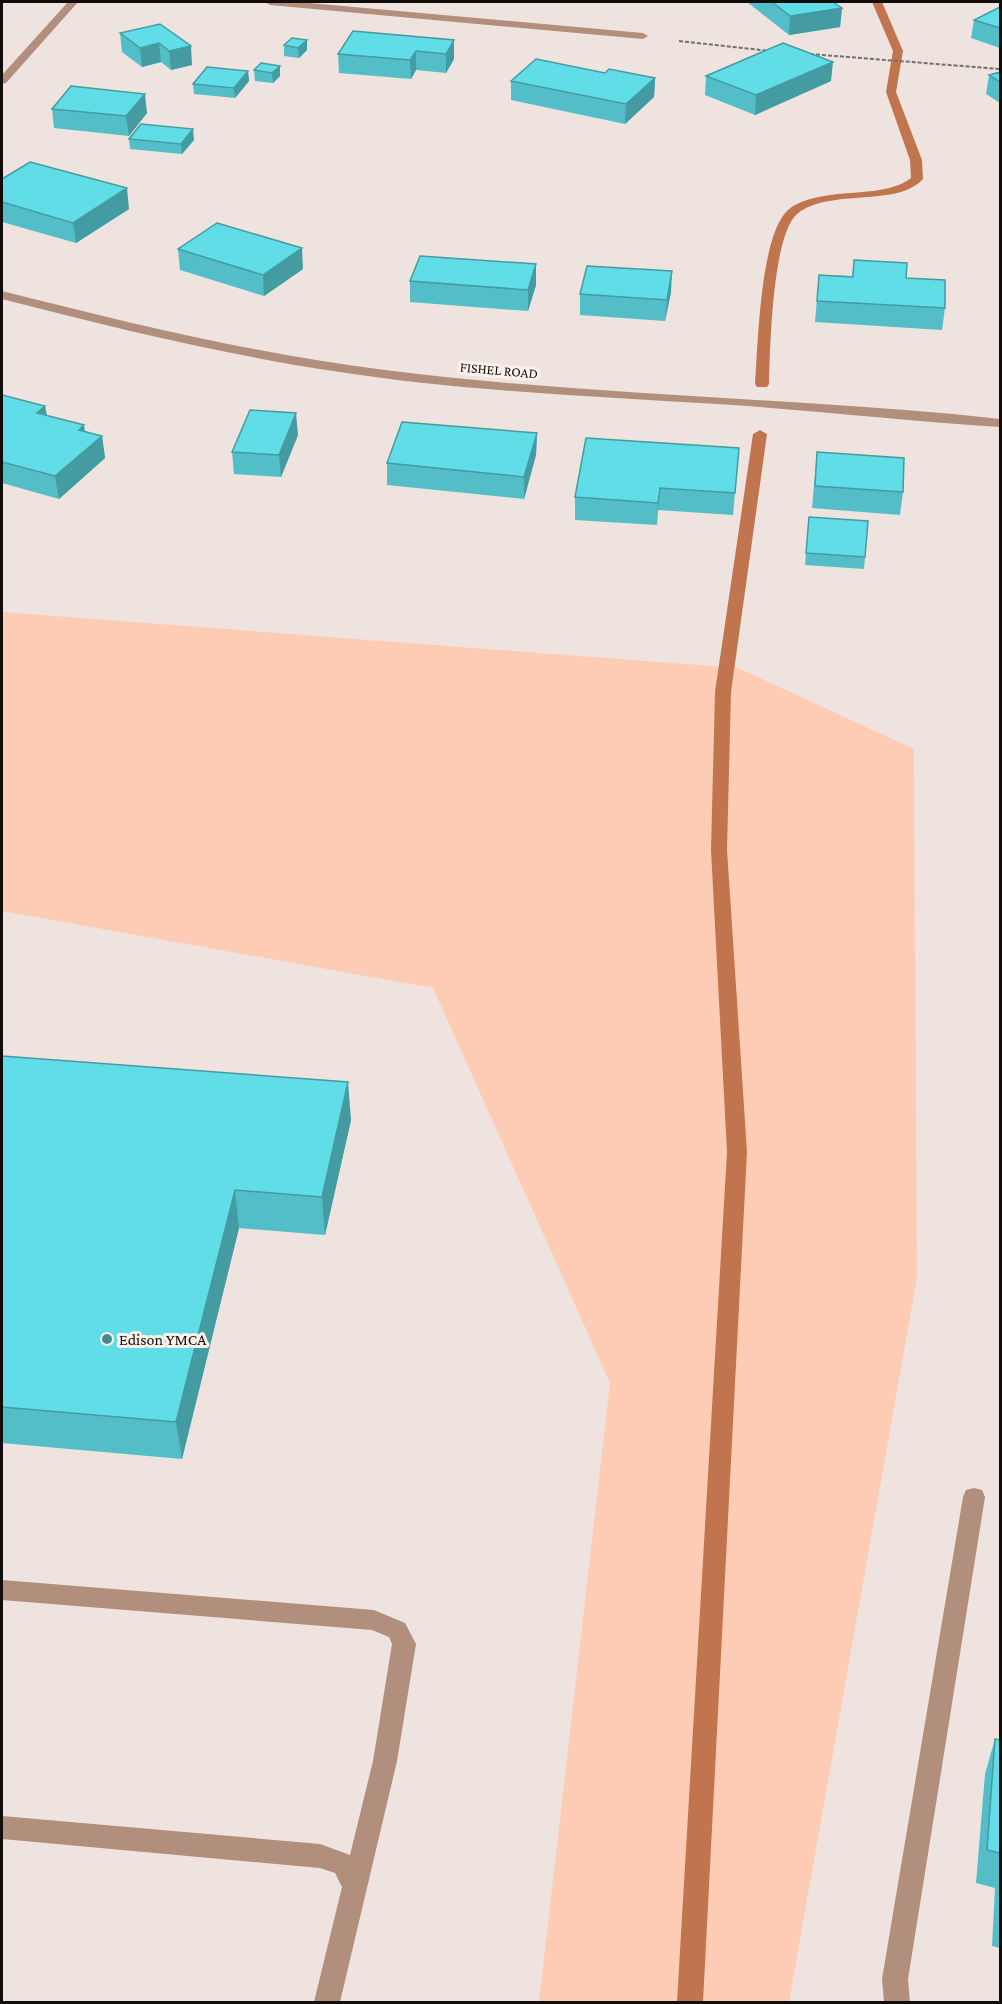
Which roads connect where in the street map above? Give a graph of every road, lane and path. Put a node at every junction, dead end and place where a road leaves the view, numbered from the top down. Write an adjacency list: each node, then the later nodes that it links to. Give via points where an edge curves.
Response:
1 (73, 2): 7 (street)
2 (270, 2): 3 (street)
3 (643, 36): 4 (path)
4 (776, 51)
5 (799, 53): 6 (path)
6 (1000, 69)
7 (2, 81)
8 (2, 295): 9 (street, FISHEL ROAD, via 244,354 384,374)
9 (1000, 423)
10 (974, 1497): 15 (street, via 895,1979)
11 (2, 1590): 13 (street, via 374,1620 397,1630 404,1644 385,1761)
12 (2, 1827): 13 (street, via 320,1856 343,1864)
13 (354, 1883): 14 (street)
14 (327, 2002)
15 (897, 2002)

